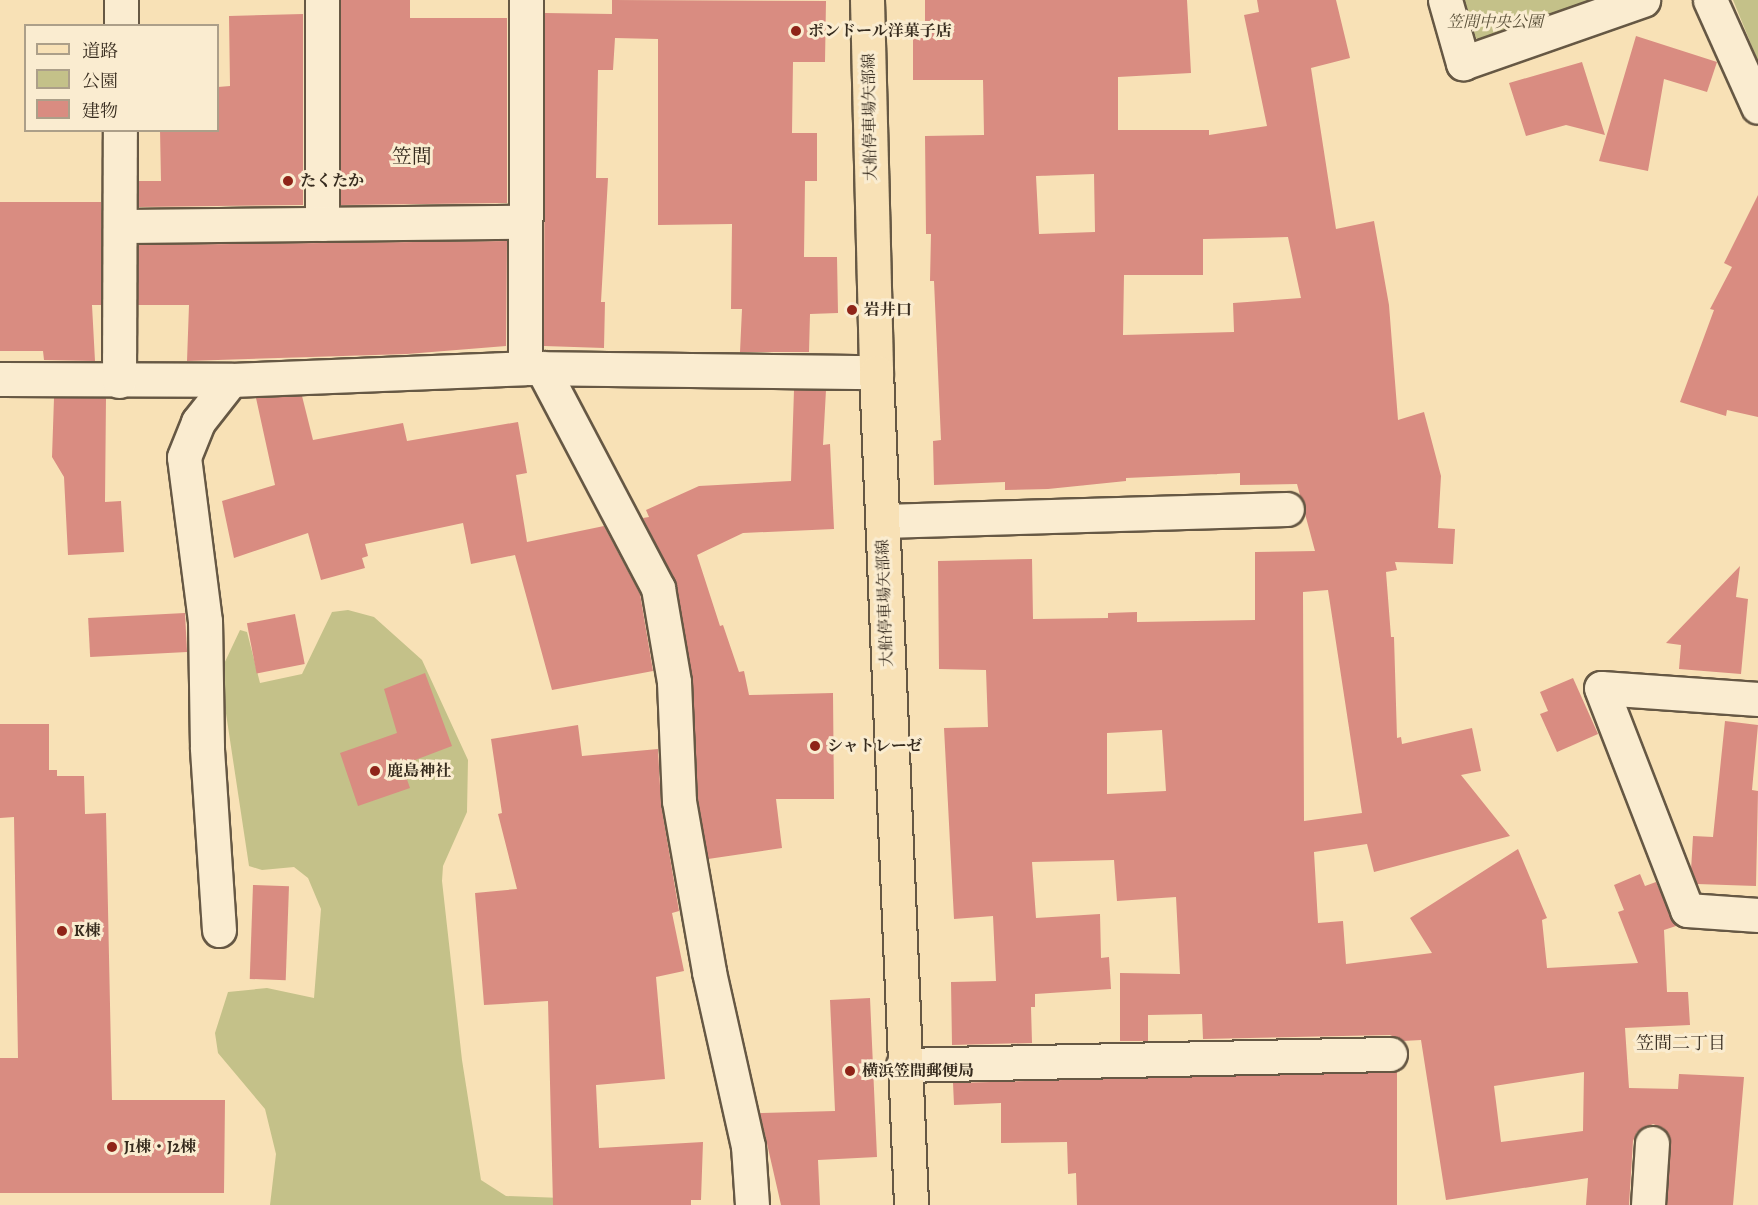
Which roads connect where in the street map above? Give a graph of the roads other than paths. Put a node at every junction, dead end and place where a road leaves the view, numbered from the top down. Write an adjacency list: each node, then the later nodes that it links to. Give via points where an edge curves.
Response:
1 (121, 0): 8 (street)
2 (322, 0): 12 (street)
3 (526, 0): 11 (street)
4 (867, 0): 15 (main road, 大船停車場矢部線)
5 (1445, 0): 6 (street, via 1463,63)
6 (1643, 0)
7 (1710, 0): 9 (street)
8 (121, 24)
9 (1758, 106)
10 (120, 132): 13 (street)
11 (525, 222): 12 (street); 14 (street)
12 (321, 224): 13 (street)
13 (120, 226): 18 (street)
14 (534, 368): 15 (street); 17 (street); 27 (street, via 658,588 674,682 681,811 709,972 748,1146)
15 (876, 372): 20 (main road, 大船停車場矢部線)
16 (0, 379): 18 (street)
17 (231, 380): 18 (street); 23 (street, via 198,422 184,457 205,621 207,747)
18 (119, 381)
19 (1287, 509): 20 (street)
20 (883, 521): 25 (main road, 大船停車場矢部線)
21 (1758, 699): 22 (street, via 1601,688 1687,910)
22 (1758, 915)
23 (219, 930)
24 (1390, 1054): 25 (street)
25 (903, 1065): 28 (main road, 大船停車場矢部線)
26 (1652, 1143): 29 (street)
27 (752, 1205)
28 (911, 1205)
29 (1648, 1205)

